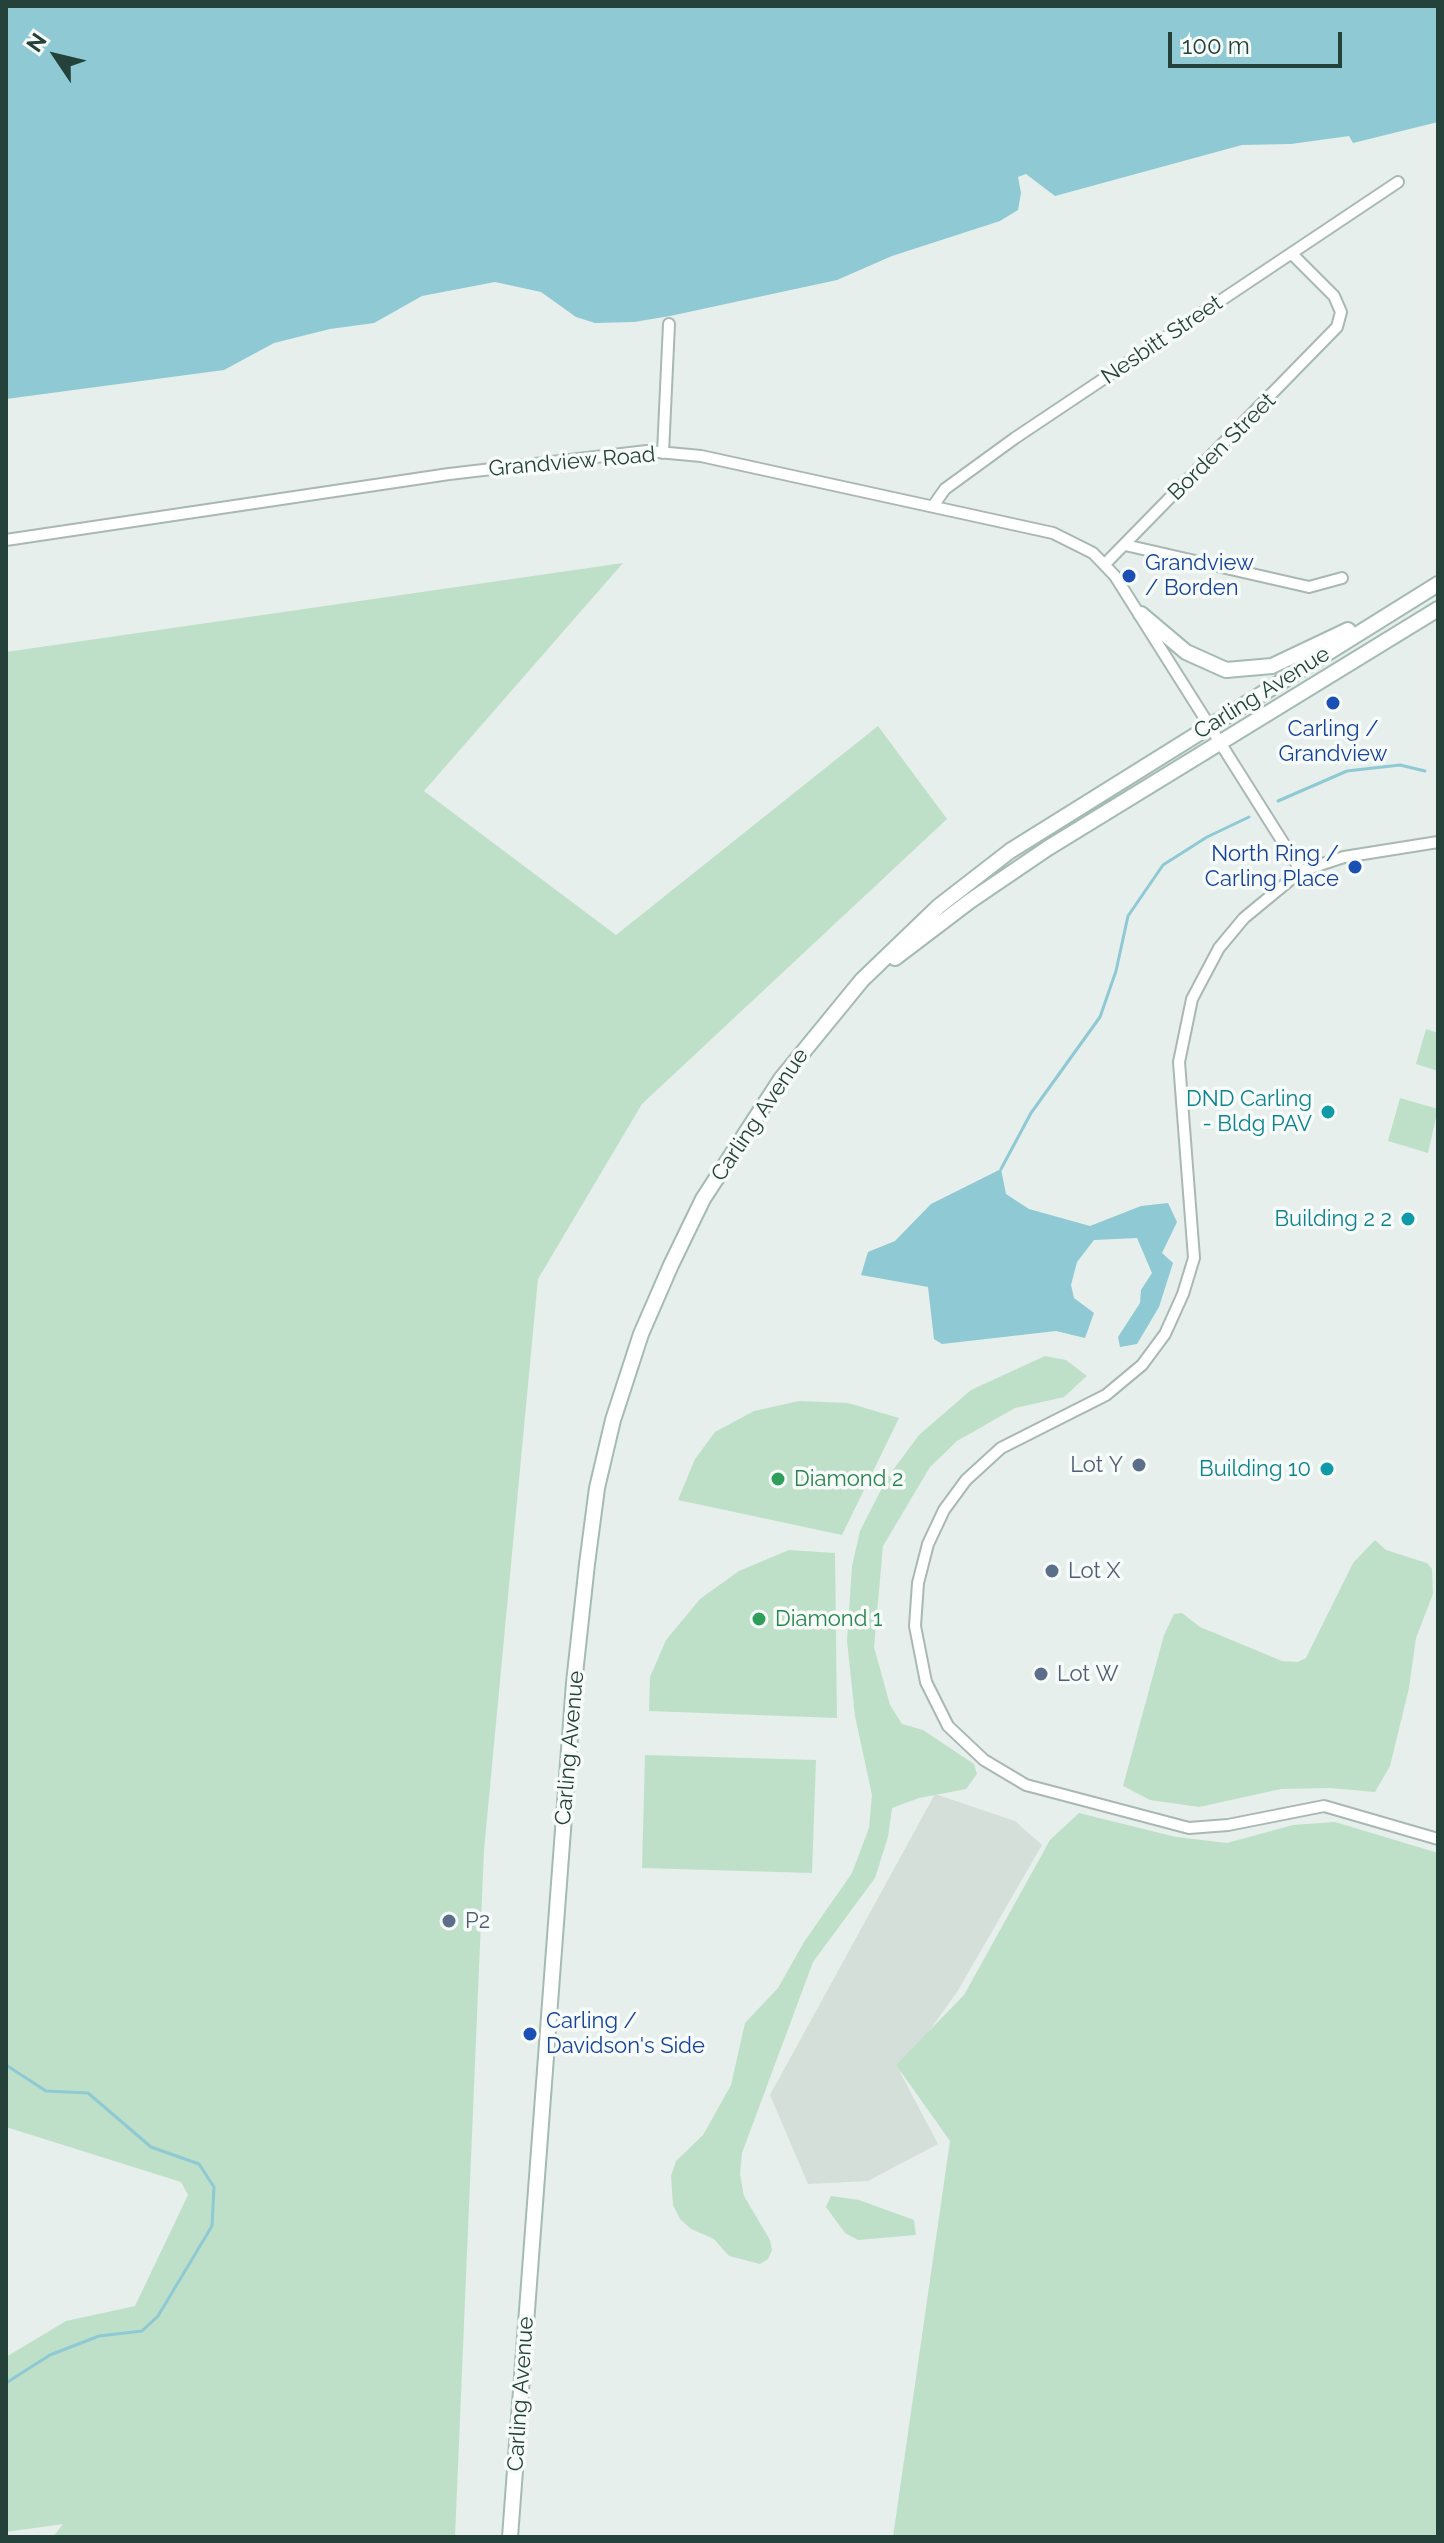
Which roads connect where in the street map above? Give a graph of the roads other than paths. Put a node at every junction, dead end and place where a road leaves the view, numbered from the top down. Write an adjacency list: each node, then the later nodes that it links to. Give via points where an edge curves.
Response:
1 (1398, 182): 2 (street, Nesbitt Street)
2 (1292, 254): 5 (street, Nesbitt Street, via 1015,438 945,489); 7 (street, Borden Street, via 1334,296 1341,312 1337,327)
3 (669, 324): 4 (street)
4 (663, 453): 5 (street, Grandview Road, via 701,456); 6 (street, Grandview Road, via 449,474)
5 (933, 506): 8 (street, Grandview Road, via 1053,533)
6 (6, 540)
7 (1125, 545): 8 (street, Borden Street); 9 (street, via 1309,587)
8 (1105, 564): 13 (street, Grandview Road)
9 (1342, 578)
10 (1438, 584): 11 (main road, Carling Avenue)
11 (1411, 602): 13 (main road, via 1272,666 1242,671 1200,661); 14 (main road, Carling Avenue)
12 (1438, 609): 15 (main road, Carling Avenue)
13 (1141, 614): 14 (street, Grandview Road)
14 (1211, 724): 15 (street, Grandview Road); 18 (main road, Carling Avenue, via 974,877 905,937)
15 (1221, 742): 17 (street, Grandview Road); 18 (main road, Carling Avenue, via 982,892)
16 (1438, 842): 17 (street, via 1344,857)
17 (1301, 871): 19 (street, via 1230,933 1201,979 1185,1022 1179,1077 1194,1258 1165,1334 1142,1365 1106,1395 1001,1448 966,1480 940,1518 921,1564 917,1645 926,1682 948,1726 984,1760 1026,1785 1189,1828 1324,1806)
18 (830, 1018): 20 (main road, Carling Avenue, via 762,1106 703,1199 641,1334 597,1488 573,1699)
19 (1438, 1839)
20 (510, 2537)

